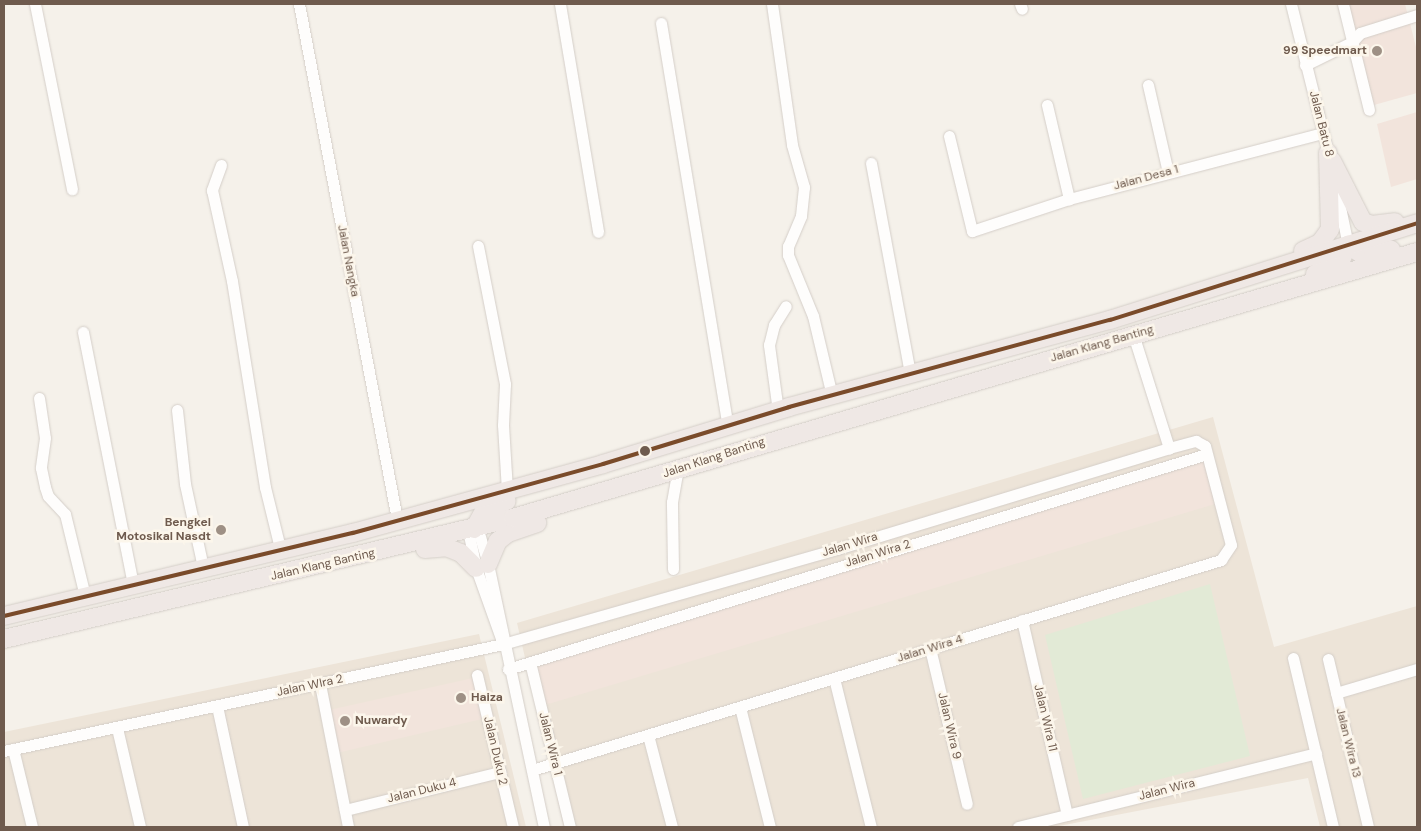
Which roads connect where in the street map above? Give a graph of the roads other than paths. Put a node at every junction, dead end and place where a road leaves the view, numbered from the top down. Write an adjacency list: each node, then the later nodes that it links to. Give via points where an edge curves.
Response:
1 (35, 4): 20 (street)
2 (299, 4): 46 (street, Jalan Nangka)
3 (560, 4): 24 (street)
4 (772, 4): 35 (street, via 792,145 804,187 802,216 788,246 788,255 813,316)
5 (1290, 4): 10 (street, Jalan Batu 8)
6 (1343, 4): 9 (street)
7 (1417, 15): 9 (street, via 1360,33)
8 (661, 23): 39 (street)
9 (1352, 42): 10 (street); 13 (street)
10 (1306, 65): 14 (street, Jalan Batu 8)
11 (1148, 85): 19 (street)
12 (1047, 105): 21 (street)
13 (1369, 110)
14 (1323, 133): 16 (street, Jalan Batu 8); 19 (street, Jalan Desa 1)
15 (949, 136): 21 (street, Jalan Desa 1, via 972,231)
16 (1328, 153): 22 (highway, via 1363,222 1380,225); 25 (street, Jalan Batu 8); 29 (highway, via 1332,221 1320,243)
17 (871, 163): 34 (street)
18 (222, 164): 49 (street, via 212,190 236,309 265,488)
19 (1168, 172): 21 (street, Jalan Desa 1)
20 (72, 189)
21 (1069, 199)
22 (1417, 216)
23 (1417, 223): 25 (highway, Jalan Klang Banting)
24 (598, 232)
25 (1348, 245): 27 (highway, via 1373,256 1412,244); 29 (highway, Jalan Klang Banting); 31 (highway, via 1341,260 1327,270 1240,297)
26 (478, 246): 45 (street, via 505,384 503,425)
27 (1417, 247)
28 (1417, 252): 31 (highway, Jalan Klang Banting)
29 (1184, 297): 34 (highway, Jalan Klang Banting)
30 (786, 306): 38 (street, via 774,325 769,345)
31 (1200, 317): 33 (highway, Jalan Klang Banting)
32 (83, 332): 54 (street)
33 (1133, 334): 40 (street); 43 (highway, Jalan Klang Banting)
34 (910, 374): 35 (highway, Jalan Klang Banting)
35 (832, 396): 38 (highway, Jalan Klang Banting)
36 (39, 398): 55 (street, via 45,438 41,468 45,487 48,496 65,514)
37 (177, 410): 52 (street, via 185,484)
38 (778, 411): 39 (highway, Jalan Klang Banting)
39 (728, 427): 42 (highway, Jalan Klang Banting)
40 (1169, 448): 41 (street, Jalan Wira, via 1196,441 1205,446); 59 (street, Jalan Wira, via 846,547)
41 (1207, 454): 57 (street, Jalan Wira 4, via 1231,544 1226,556); 63 (street, Jalan Wira 2)
42 (619, 460): 45 (highway, Jalan Klang Banting); 47 (highway, via 485,509)
43 (678, 469): 44 (highway, Jalan Klang Banting); 53 (street, via 672,502)
44 (648, 479): 47 (highway, Jalan Klang Banting); 51 (highway, via 584,508 508,533 498,541)
45 (507, 490): 46 (highway, Jalan Klang Banting)
46 (397, 519): 48 (highway, Jalan Klang Banting)
47 (474, 529): 48 (highway, via 466,520 455,516); 50 (highway, Jalan Klang Banting); 51 (street, via 479,533)
48 (353, 533): 49 (highway, Jalan Klang Banting)
49 (280, 548): 52 (highway, Jalan Klang Banting)
50 (325, 565): 51 (highway, via 446,547 461,552); 58 (highway, Jalan Klang Banting)
51 (482, 566): 59 (street)
52 (203, 567): 54 (highway, Jalan Klang Banting)
53 (673, 569)
54 (134, 584): 55 (highway, Jalan Klang Banting)
55 (85, 596): 56 (highway, Jalan Klang Banting)
56 (4, 616)
57 (1022, 620): 60 (street, Jalan Wira 4); 81 (street, Jalan Wira 11)
58 (4, 639)
59 (503, 644): 64 (street); 68 (street, Jalan WIra 2)
60 (930, 648): 67 (street, Jalan Wira 4); 79 (street, Jalan Wira 9)
61 (1293, 658): 75 (street)
62 (1328, 659): 69 (street, Jalan Wira 13)
63 (530, 662): 64 (street, Jalan Wira 2); 76 (street, Jalan Wira 1)
64 (508, 668): 77 (street)
65 (1417, 668): 69 (street)
66 (477, 675): 78 (street, Jalan Duku 2)
67 (834, 678): 71 (street, Jalan Wira 4); 91 (street)
68 (320, 684): 70 (street, Jalan WIra 2); 80 (street)
69 (1336, 693): 94 (street, Jalan Wira 13)
70 (217, 706): 72 (street, Jalan WIra 2); 84 (street)
71 (740, 706): 73 (street, Jalan Wira 4); 90 (street)
72 (117, 728): 74 (street); 83 (street)
73 (648, 735): 76 (street, Jalan Wira 4); 89 (street)
74 (9, 750): 82 (street)
75 (1316, 753): 81 (street, Jalan Wira); 93 (street)
76 (555, 763): 77 (street, Jalan Wira 4); 88 (street, Jalan Wira 1)
77 (532, 770): 87 (street)
78 (500, 772): 80 (street, Jalan Duku 4); 86 (street, Jalan Duku 2)
79 (967, 804)
80 (344, 810): 85 (street)
81 (1067, 815): 92 (street, Jalan Wira)
82 (32, 827)
83 (140, 827)
84 (243, 827)
85 (348, 827)
86 (513, 827)
87 (544, 827)
88 (570, 827)
89 (672, 827)
90 (770, 827)
91 (871, 827)
92 (1018, 827)
93 (1334, 827)
94 (1368, 827)

